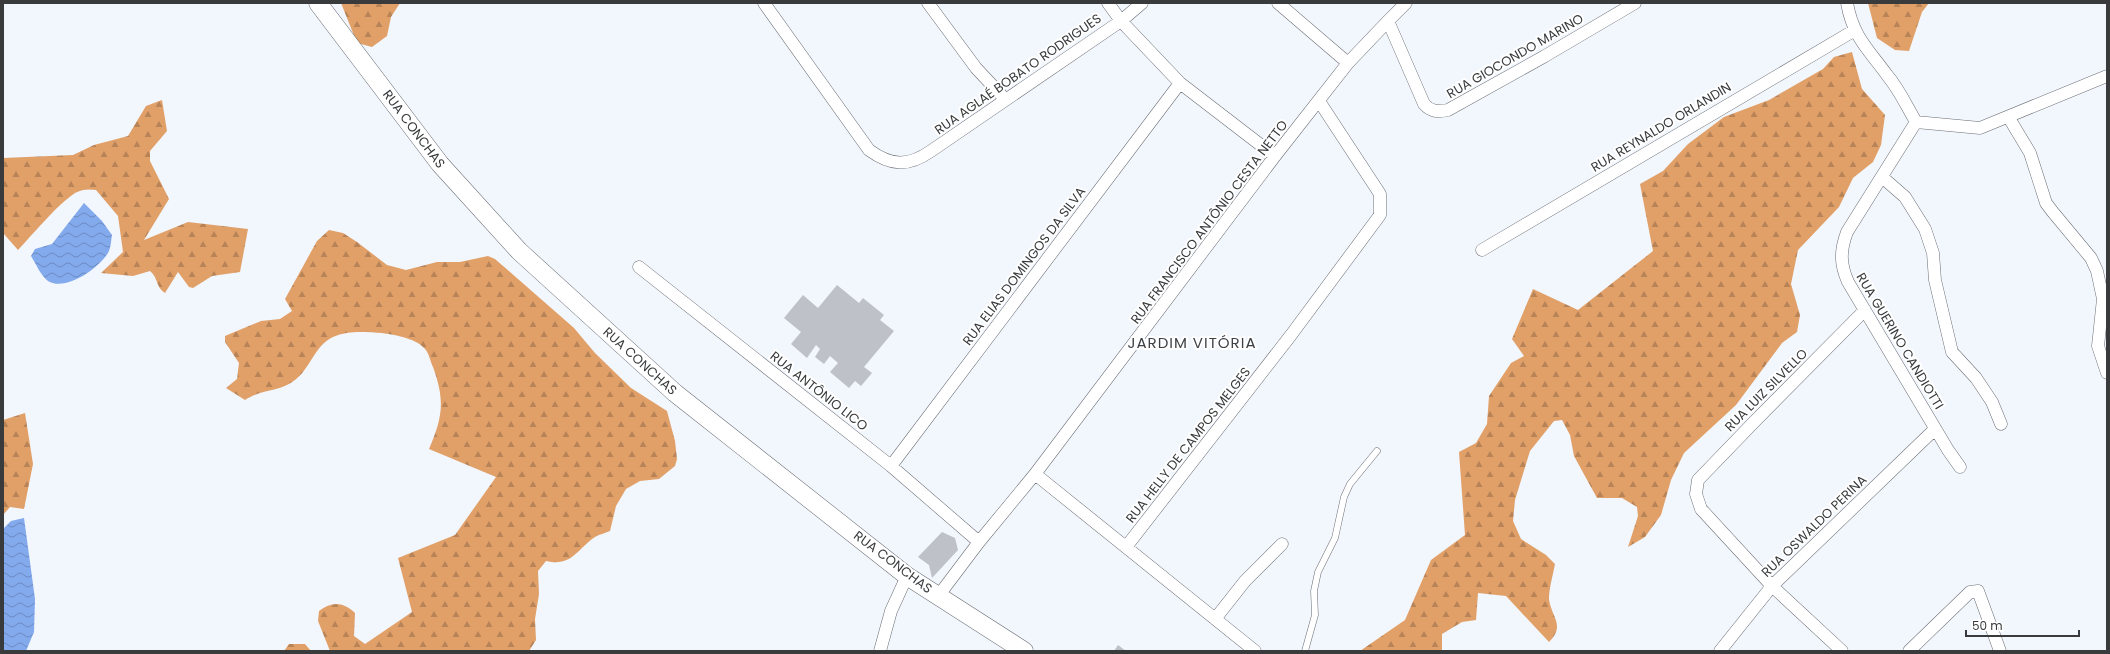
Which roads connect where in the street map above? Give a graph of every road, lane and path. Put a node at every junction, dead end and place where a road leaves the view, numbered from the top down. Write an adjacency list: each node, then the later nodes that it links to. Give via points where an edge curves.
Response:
1 (318, 3): 35 (main road, RUA CONCHAS, via 440,164 520,251 675,393)
2 (764, 3): 16 (street, RUA AGLAÉ BOBATO RODRIGUES, via 869,150 880,158 907,163 920,159)
3 (928, 3): 16 (street, via 976,68)
4 (1108, 3): 10 (street)
5 (1142, 3): 10 (street, RUA AGLAÉ BOBATO RODRIGUES)
6 (1278, 3): 13 (street)
7 (1406, 3): 11 (street)
8 (1635, 3): 11 (street, RUA GIOCONDO MARINO, via 1545,56 1440,112 1429,109 1424,104)
9 (1847, 3): 12 (street)
10 (1121, 20): 15 (street); 16 (street, RUA AGLAÉ BOBATO RODRIGUES)
11 (1388, 21): 13 (street, RUA FRANCISCO ANTÔNIO CESTA NETTO)
12 (1855, 30): 19 (street, via 1868,53 1888,75); 22 (street, RUA REYNALDO ORLANDIN)
13 (1348, 63): 17 (street, RUA FRANCISCO ANTÔNIO CESTA NETTO)
14 (2107, 76): 18 (street)
15 (1180, 83): 20 (street); 29 (street, RUA ELIAS DOMINGOS DA SILVA)
16 (1005, 99)
17 (1319, 101): 20 (street, RUA FRANCISCO ANTÔNIO CESTA NETTO); 34 (street, RUA HELLY DE CAMPOS MELGES, via 1380,194 1380,215 1286,342)
18 (2009, 118): 19 (street, via 1980,128); 25 (street, via 2027,148 2042,192 2052,211 2091,258 2097,271 2103,298 2098,346)
19 (1916, 122): 21 (street, RUA GUERINO CANDIOTTI)
20 (1276, 156): 31 (street, RUA FRANCISCO ANTÔNIO CESTA NETTO)
21 (1882, 177): 24 (street, RUA GUERINO CANDIOTTI, via 1847,232 1842,245 1843,271); 26 (street, via 1905,197 1925,229 1933,252 1935,280 1952,352 1976,378 1992,402)
22 (1482, 250)
23 (639, 267): 29 (street, RUA ANTÔNIO LICO)
24 (1865, 310): 27 (street, RUA GUERINO CANDIOTTI); 36 (street, RUA LUIZ SILVELLO, via 1698,480 1696,494 1701,508)
25 (2107, 373)
26 (2001, 424)
27 (1936, 429): 30 (street, RUA GUERINO CANDIOTTI); 36 (street, RUA OSWALDO PERINA)
28 (1377, 451): 42 (lane, via 1350,484 1344,497 1335,538 1318,572 1314,591 1315,615)
29 (891, 466): 32 (street, RUA ANTÔNIO LICO)
30 (1960, 467)
31 (1035, 474): 32 (street, RUA FRANCISCO ANTÔNIO CESTA NETTO); 34 (street)
32 (978, 542): 37 (street, RUA FRANCISCO ANTÔNIO CESTA NETTO)
33 (1282, 544): 38 (street, via 1245,581)
34 (1126, 547): 38 (street)
35 (907, 576): 37 (main road, RUA CONCHAS); 39 (street, via 891,611)
36 (1772, 586): 43 (street, RUA OSWALDO PERINA); 44 (street)
37 (939, 596): 40 (main road, RUA CONCHAS)
38 (1215, 619): 41 (street)
39 (880, 651)
40 (1024, 651)
41 (1255, 651)
42 (1305, 651)
43 (1720, 651)
44 (1842, 651)
45 (1910, 651): 46 (street, via 1970,592 1978,591)
46 (2000, 651)

